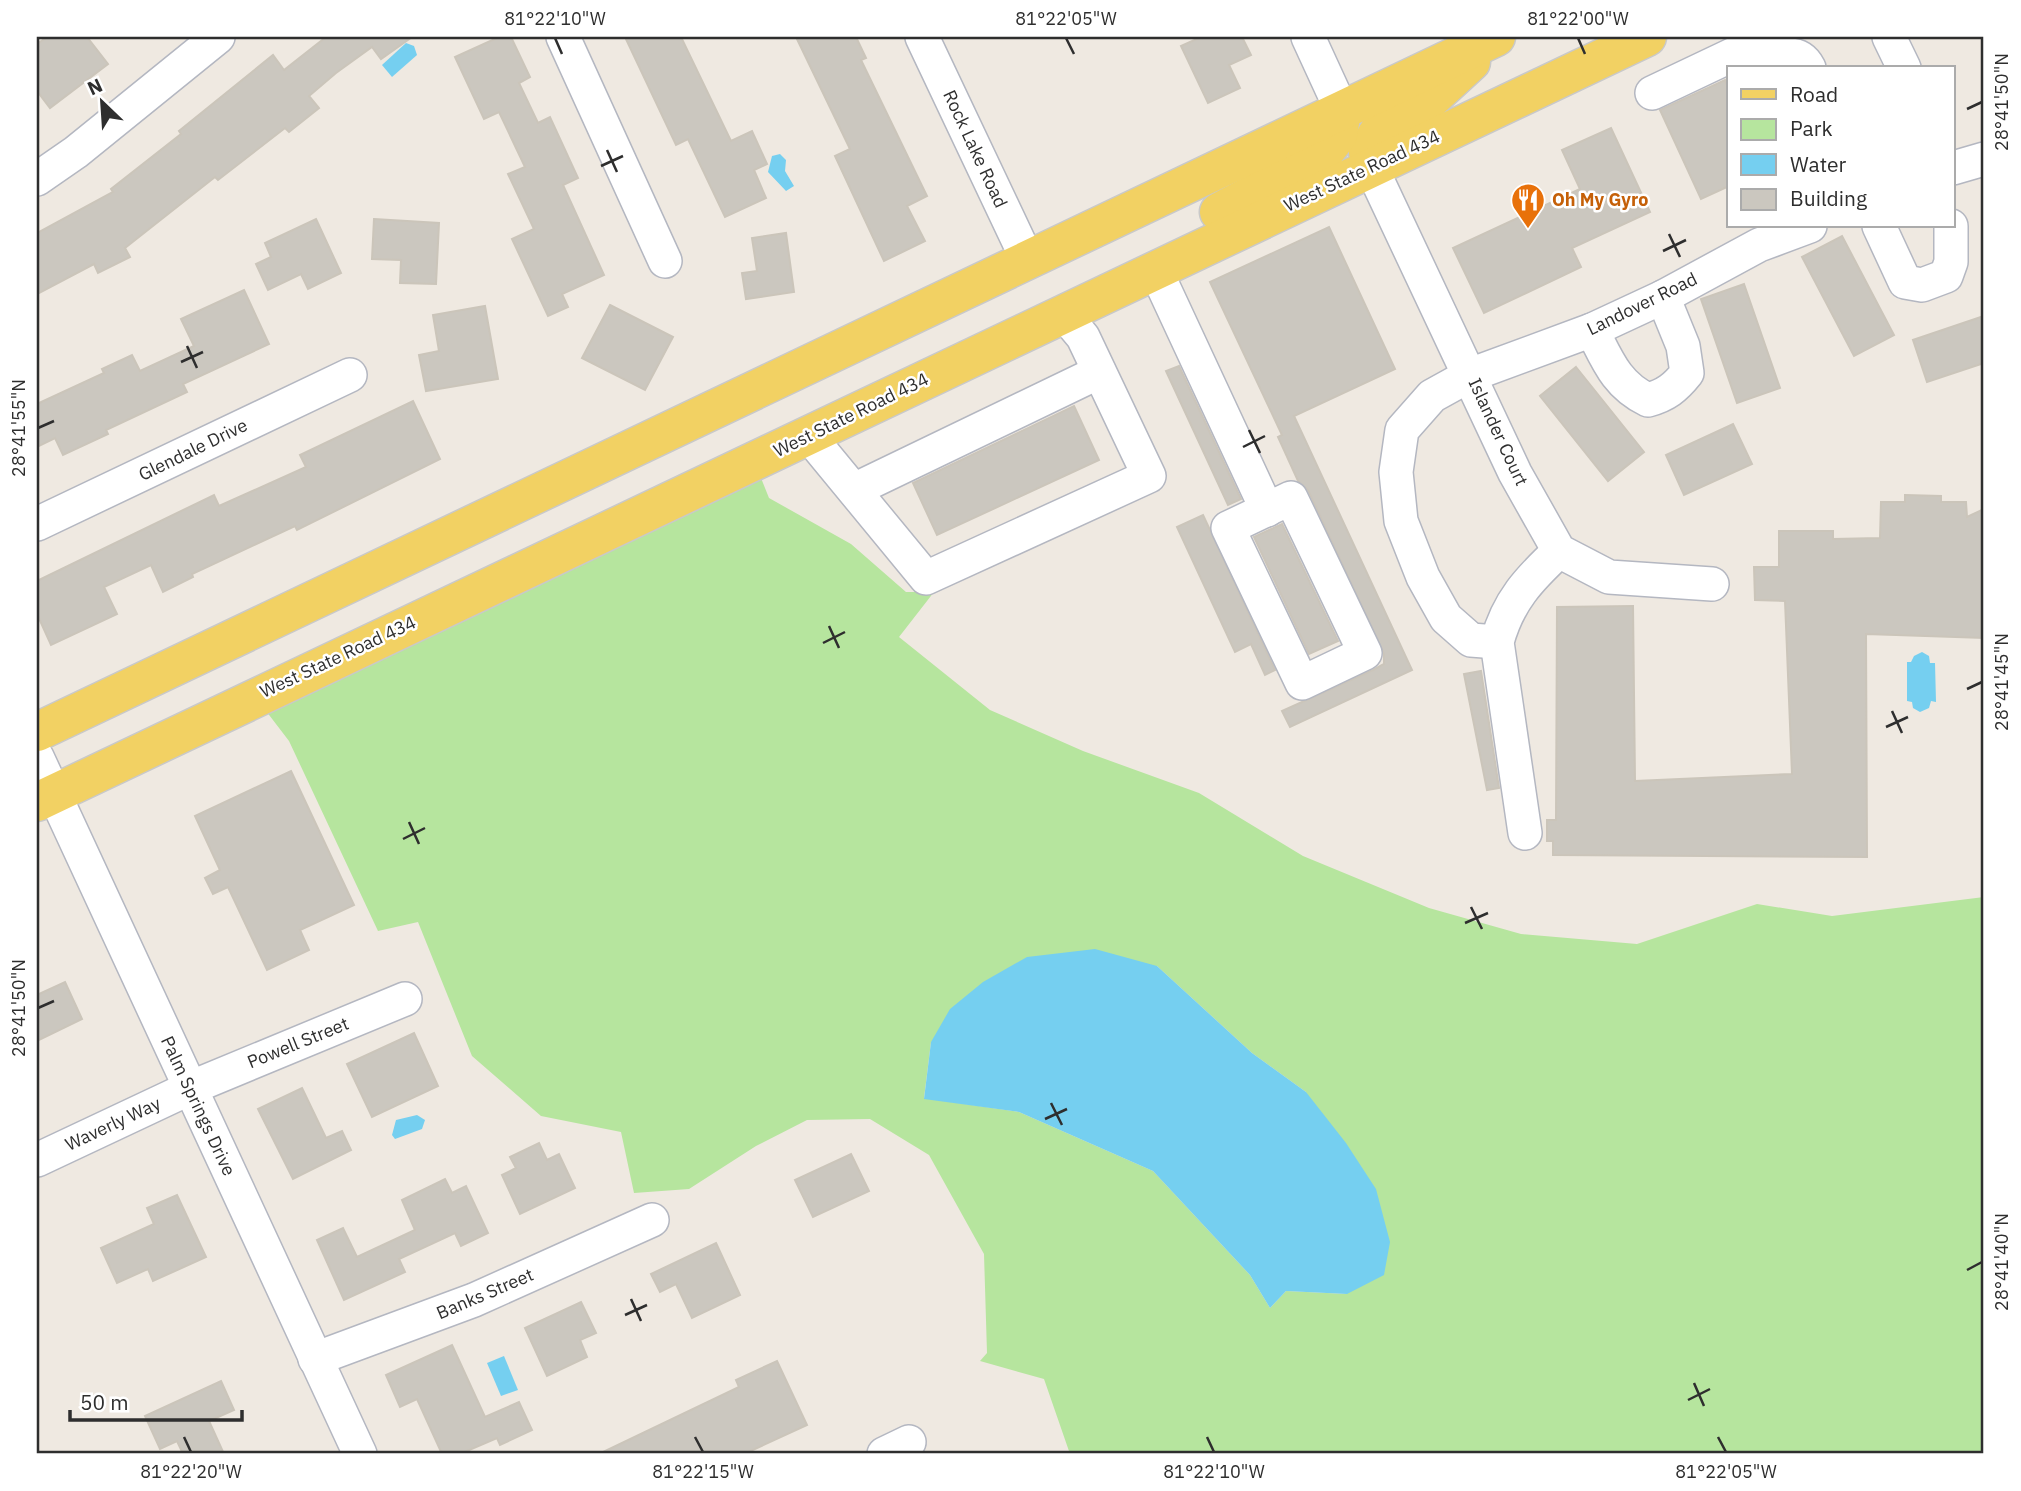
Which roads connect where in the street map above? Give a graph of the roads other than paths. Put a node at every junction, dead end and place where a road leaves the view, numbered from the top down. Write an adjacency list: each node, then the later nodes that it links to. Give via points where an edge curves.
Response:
1 (218, 37): 18 (street)
2 (563, 37): 22 (street)
3 (922, 37): 23 (street, Rock Lake Road)
4 (1308, 37): 14 (street)
5 (1497, 37): 14 (main road); 16 (main road, via 1422,107 1377,134 1368,152)
6 (1647, 37): 16 (main road, West State Road 434)
7 (1889, 37): 12 (street)
8 (1757, 43): 9 (street); 13 (street)
9 (1753, 66)
10 (1758, 66): 11 (street, via 1797,55)
11 (1808, 66)
12 (1903, 66)
13 (1652, 93)
14 (1342, 111): 23 (main road); 24 (main road, via 1338,135 1319,159 1200,222)
15 (1984, 159): 17 (street)
16 (1371, 167): 24 (main road, West State Road 434); 30 (street, Islander Court)
17 (1954, 168)
18 (37, 179)
19 (1806, 228): 25 (street, Landover Road, via 1759,245)
20 (1880, 228): 21 (street, via 1905,282 1922,285 1946,276 1951,262)
21 (1951, 228)
22 (665, 261)
23 (1028, 261): 38 (main road)
24 (1159, 267): 26 (main road, West State Road 434); 33 (street)
25 (1663, 297): 27 (street, Landover Road); 27 (street, via 1683,346 1687,373 1675,389 1660,397 1647,400 1616,378)
26 (1063, 313): 28 (street, via 1083,337); 31 (main road, West State Road 434)
27 (1592, 330): 30 (street, Landover Road)
28 (1099, 372): 32 (street); 32 (street, via 1149,477 926,578)
29 (350, 375): 34 (street, Glendale Drive)
30 (1470, 375): 35 (street, Islander Court, via 1515,473); 37 (street, Landover Road, via 1432,396 1402,430 1396,472 1401,521 1423,577 1446,618 1471,640)
31 (809, 436): 32 (street); 40 (main road, West State Road 434)
32 (854, 490)
33 (1267, 510): 33 (street, via 1228,528 1302,683 1365,653 1291,498)
34 (37, 524)
35 (1559, 551): 36 (street, via 1609,577); 37 (street, via 1529,579 1504,615)
36 (1713, 584)
37 (1497, 642): 41 (street)
38 (37, 732)
39 (37, 757): 40 (street, Palm Springs Drive)
40 (45, 798): 43 (street, Palm Springs Drive)
41 (1525, 832)
42 (405, 999): 43 (street, Powell Street)
43 (190, 1088): 44 (street, Waverly Way); 46 (street, Palm Springs Drive)
44 (37, 1160)
45 (652, 1220): 46 (street, Banks Street, via 474,1300)
46 (315, 1359): 47 (street, Palm Springs Drive)
47 (360, 1454)

